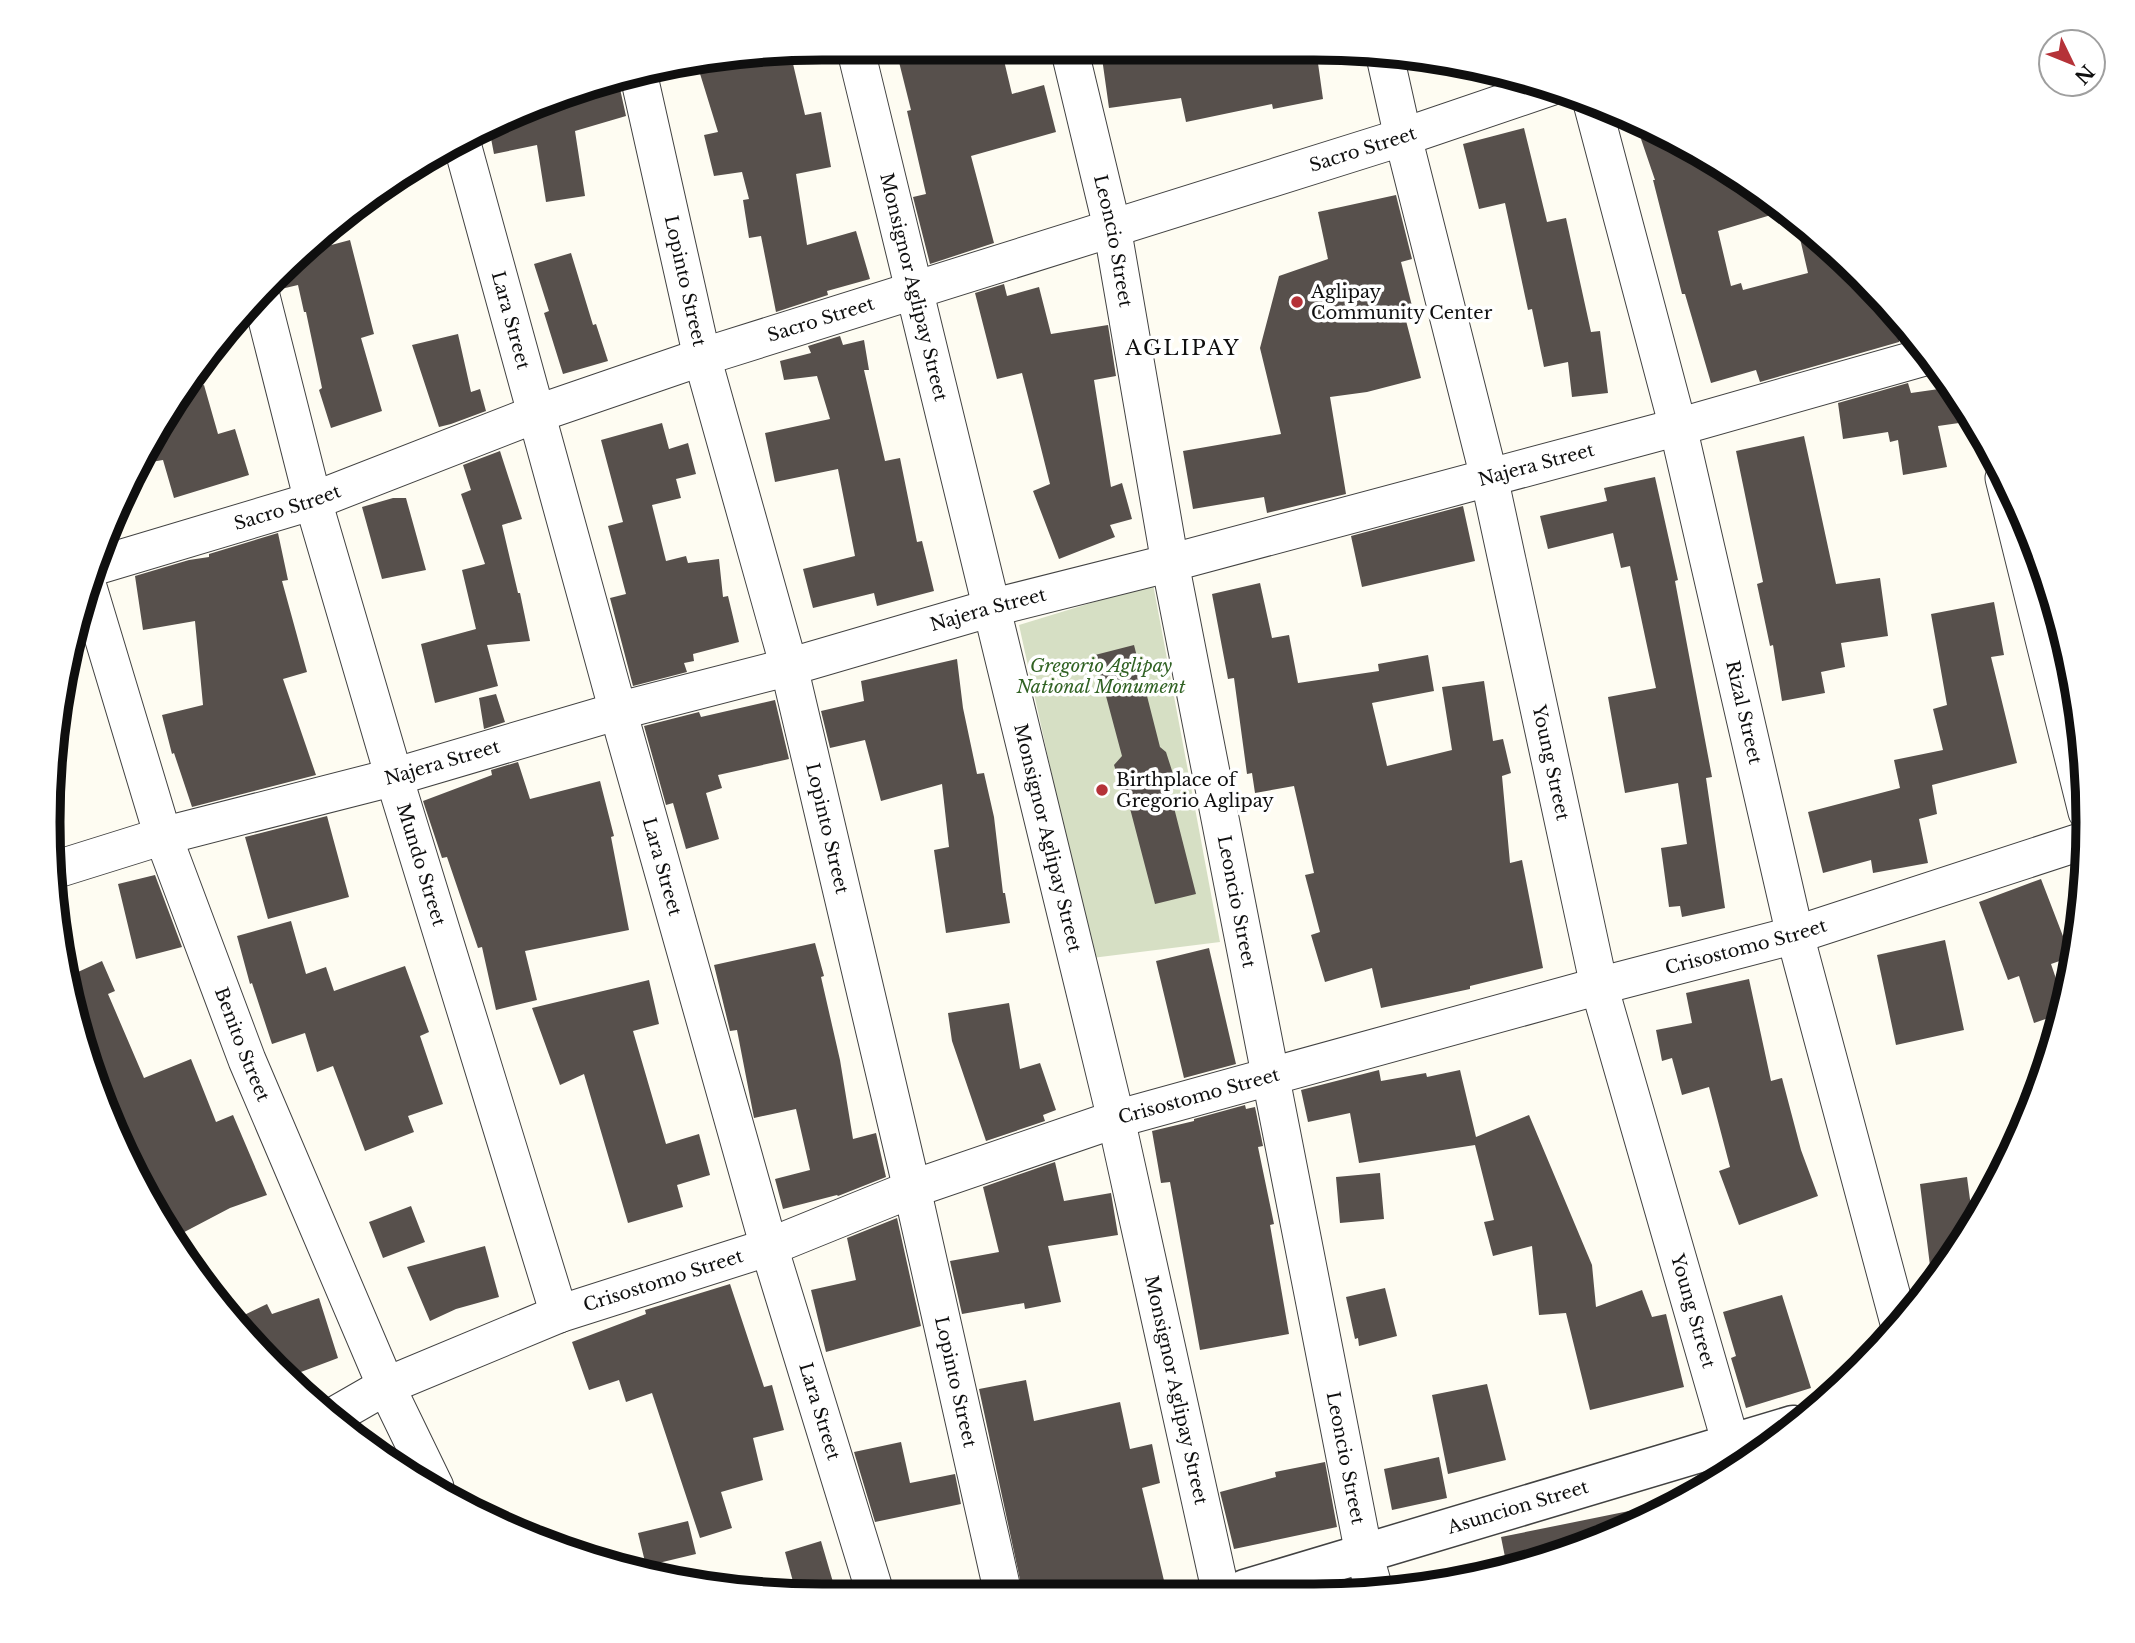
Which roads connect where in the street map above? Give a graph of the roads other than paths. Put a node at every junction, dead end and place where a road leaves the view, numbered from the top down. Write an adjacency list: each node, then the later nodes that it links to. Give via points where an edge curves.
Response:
1 (858, 60): 10 (street, Monsignor Aglipay Street)
2 (1072, 60): 9 (street, Leoncio Street)
3 (1387, 63): 7 (street, Young Street)
4 (640, 81): 12 (street, Lopinto Street)
5 (1534, 92): 7 (street, Sacro Street)
6 (1595, 114): 15 (street, Rizal Street)
7 (1403, 137): 9 (street, Sacro Street); 16 (street, Young Street)
8 (464, 149): 14 (street, Lara Street)
9 (1112, 227): 10 (street, Sacro Street); 20 (street, Leoncio Street)
10 (915, 290): 12 (street, Sacro Street); 22 (street, Monsignor Aglipay Street)
11 (263, 304): 17 (street, Mundo Street)
12 (702, 357): 14 (street, Sacro Street); 23 (street, Lopinto Street)
13 (1919, 359): 15 (street, Najera Street)
14 (537, 414): 17 (street, Sacro Street); 24 (street, Lara Street)
15 (1678, 427): 16 (street, Najera Street); 30 (street, Rizal Street)
16 (1489, 477): 20 (street, Najera Street); 31 (street, Young Street)
17 (313, 501): 19 (street, Sacro Street); 26 (street, Mundo Street)
18 (2017, 530): 25 (street)
19 (105, 563)
20 (1170, 563): 22 (street, Najera Street); 32 (street, Leoncio Street)
21 (92, 601): 27 (street, Benito Street)
22 (991, 608): 23 (street, Najera Street); 33 (street, Monsignor Aglipay Street)
23 (789, 667): 24 (street, Najera Street); 34 (street, Lopinto Street)
24 (618, 711): 26 (street, Najera Street); 35 (street, Lara Street)
25 (2072, 751)
26 (394, 778): 27 (street, Najera Street); 37 (street, Mundo Street)
27 (163, 836): 29 (street, Najera Street); 38 (street, Benito Street, via 247,1060)
28 (2075, 844): 30 (street, Crisostomo Street)
29 (61, 869)
30 (1795, 935): 31 (street, Crisostomo Street); 36 (street, Rizal Street)
31 (1599, 986): 32 (street, Crisostomo Street); 40 (street, Young Street)
32 (1272, 1076): 33 (street, Crisostomo Street); 42 (street, Leoncio Street)
33 (1116, 1119): 34 (street, Crisostomo Street); 45 (street, Monsignor Aglipay Street)
34 (912, 1189): 35 (street, Crisostomo Street); 44 (street, Lopinto Street)
35 (769, 1247): 37 (street, Crisostomo Street); 43 (street, Lara Street)
36 (1896, 1312)
37 (559, 1314): 38 (street, Crisostomo Street)
38 (386, 1386): 39 (street, Crisostomo Street); 41 (street, Benito Street)
39 (341, 1412)
40 (1734, 1457): 42 (street, Asuncion Street)
41 (429, 1474)
42 (1369, 1571): 46 (street, Asuncion Street)
43 (872, 1584)
44 (1001, 1584)
45 (1219, 1584)
46 (1279, 1584)

